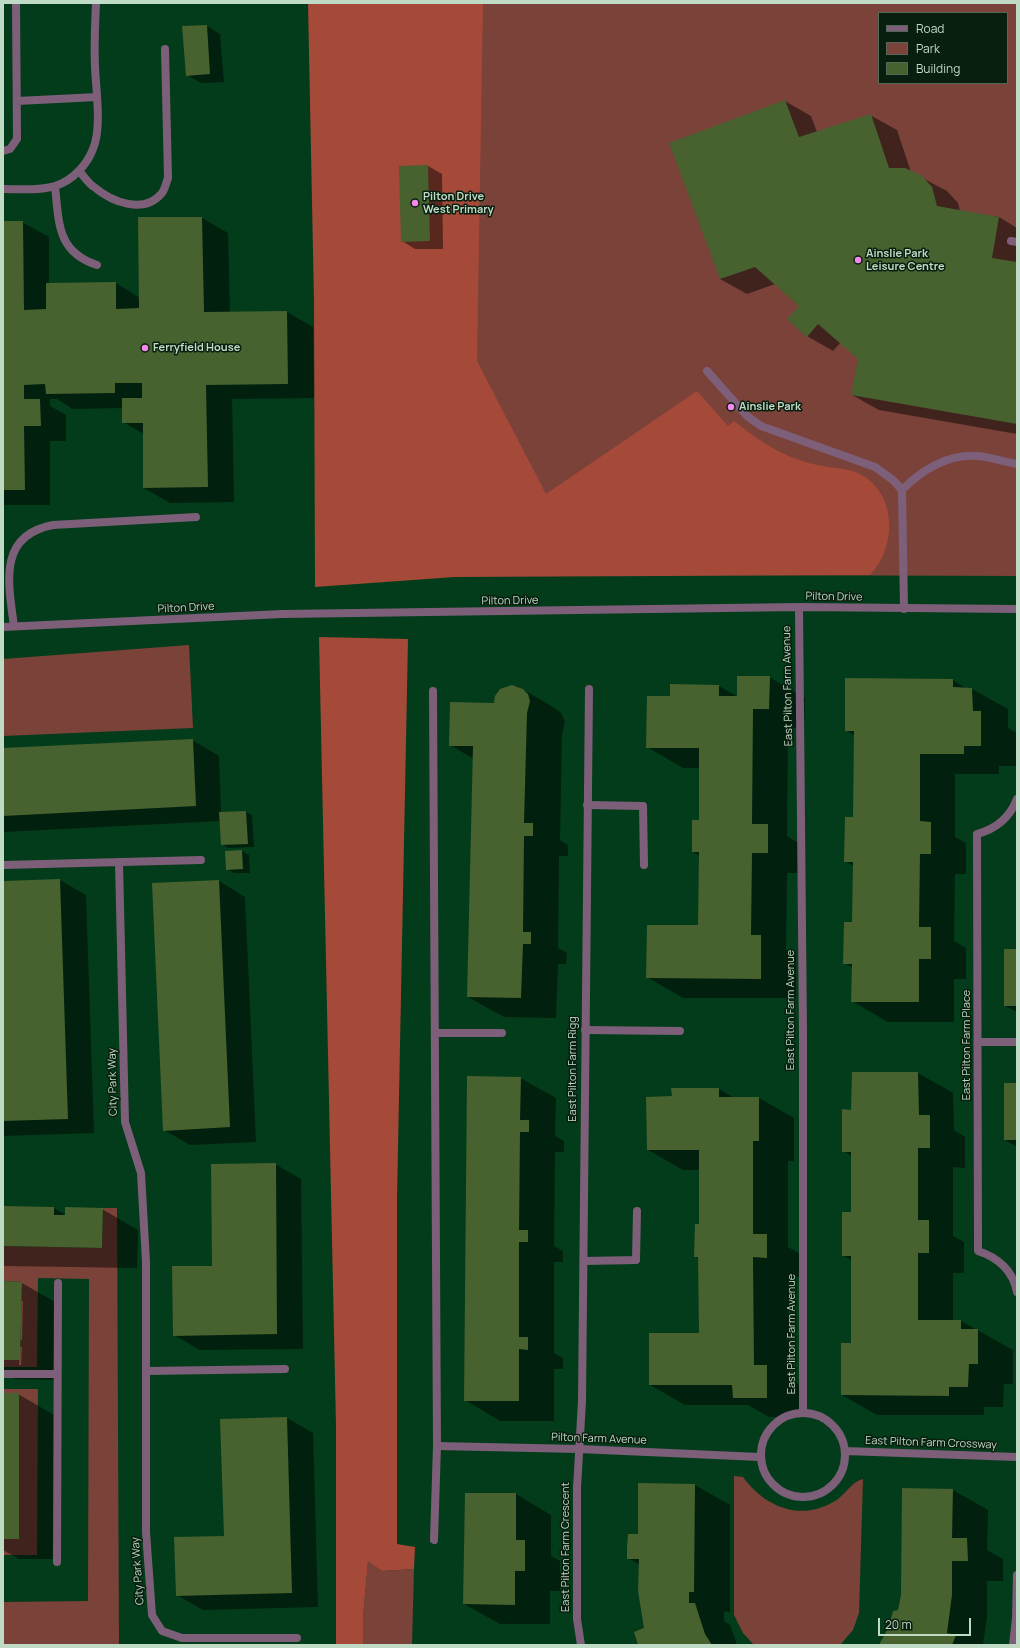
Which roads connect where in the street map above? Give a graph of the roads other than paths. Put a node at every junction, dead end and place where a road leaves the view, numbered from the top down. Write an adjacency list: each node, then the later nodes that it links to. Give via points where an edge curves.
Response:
1 (16, 3): 5 (street)
2 (96, 3): 4 (street)
3 (165, 49): 7 (street, via 168,178 163,192 154,200 142,204 116,201 92,186)
4 (96, 97): 5 (street); 7 (street, via 97,134 94,149)
5 (17, 101): 6 (street, via 17,139 10,149)
6 (3, 150)
7 (79, 171): 8 (street)
8 (55, 186): 9 (street, via 38,189); 10 (street, via 65,242 75,255)
9 (3, 189)
10 (97, 265)
11 (707, 371): 13 (street, via 747,416 761,426 875,467)
12 (1017, 464): 13 (street, via 978,456 959,457 929,468)
13 (902, 490): 16 (street)
14 (196, 517): 18 (street, via 52,525 23,533 14,540 7,553 5,569)
15 (799, 607): 16 (street, Pilton Drive); 18 (street, Pilton Drive, via 282,614); 42 (street, East Pilton Farm Avenue)
16 (904, 609): 17 (street, Pilton Drive)
17 (1017, 609)
18 (14, 626): 19 (street, Pilton Drive)
19 (3, 627)
20 (588, 689): 23 (street, East Pilton Farm Rigg)
21 (433, 691): 30 (street)
22 (1017, 799): 32 (street, East Pilton Farm Place, via 1006,818 977,834)
23 (587, 806): 26 (street, via 643,806); 28 (street, East Pilton Farm Rigg)
24 (201, 860): 25 (street)
25 (118, 862): 27 (street); 39 (street, City Park Way, via 125,1122 141,1173 146,1262)
26 (644, 864)
27 (3, 865)
28 (584, 1030): 29 (street); 35 (street, East Pilton Farm Rigg)
29 (680, 1032)
30 (435, 1033): 31 (street); 43 (street)
31 (502, 1033)
32 (978, 1042): 33 (street); 37 (street, East Pilton Farm Place, via 978,1251 994,1258 1011,1272)
33 (1017, 1042)
34 (637, 1211): 35 (street, via 636,1260)
35 (584, 1261): 44 (street, East Pilton Farm Rigg, via 582,1427)
36 (58, 1283): 41 (street)
37 (1017, 1292)
38 (285, 1369): 39 (street)
39 (146, 1371): 51 (street, City Park Way, via 146,1532 152,1615 162,1631 182,1638)
40 (3, 1374): 41 (street)
41 (57, 1374): 49 (street)
42 (803, 1413): 45 (street, via 826,1420 836,1429); 46 (street, via 789,1415 768,1431 762,1443)
43 (437, 1446): 44 (street, Pilton Farm Avenue); 48 (street)
44 (579, 1449): 46 (street, Pilton Farm Avenue); 52 (street, East Pilton Farm Crescent, via 577,1619)
45 (845, 1451): 46 (street, via 844,1465 839,1478 819,1495 806,1498 779,1491 763,1470); 47 (street, East Pilton Farm Crossway)
46 (760, 1457)
47 (1017, 1458)
48 (434, 1540)
49 (57, 1562)
50 (1017, 1575): 53 (street)
51 (297, 1638)
52 (581, 1645)
53 (1013, 1645)

